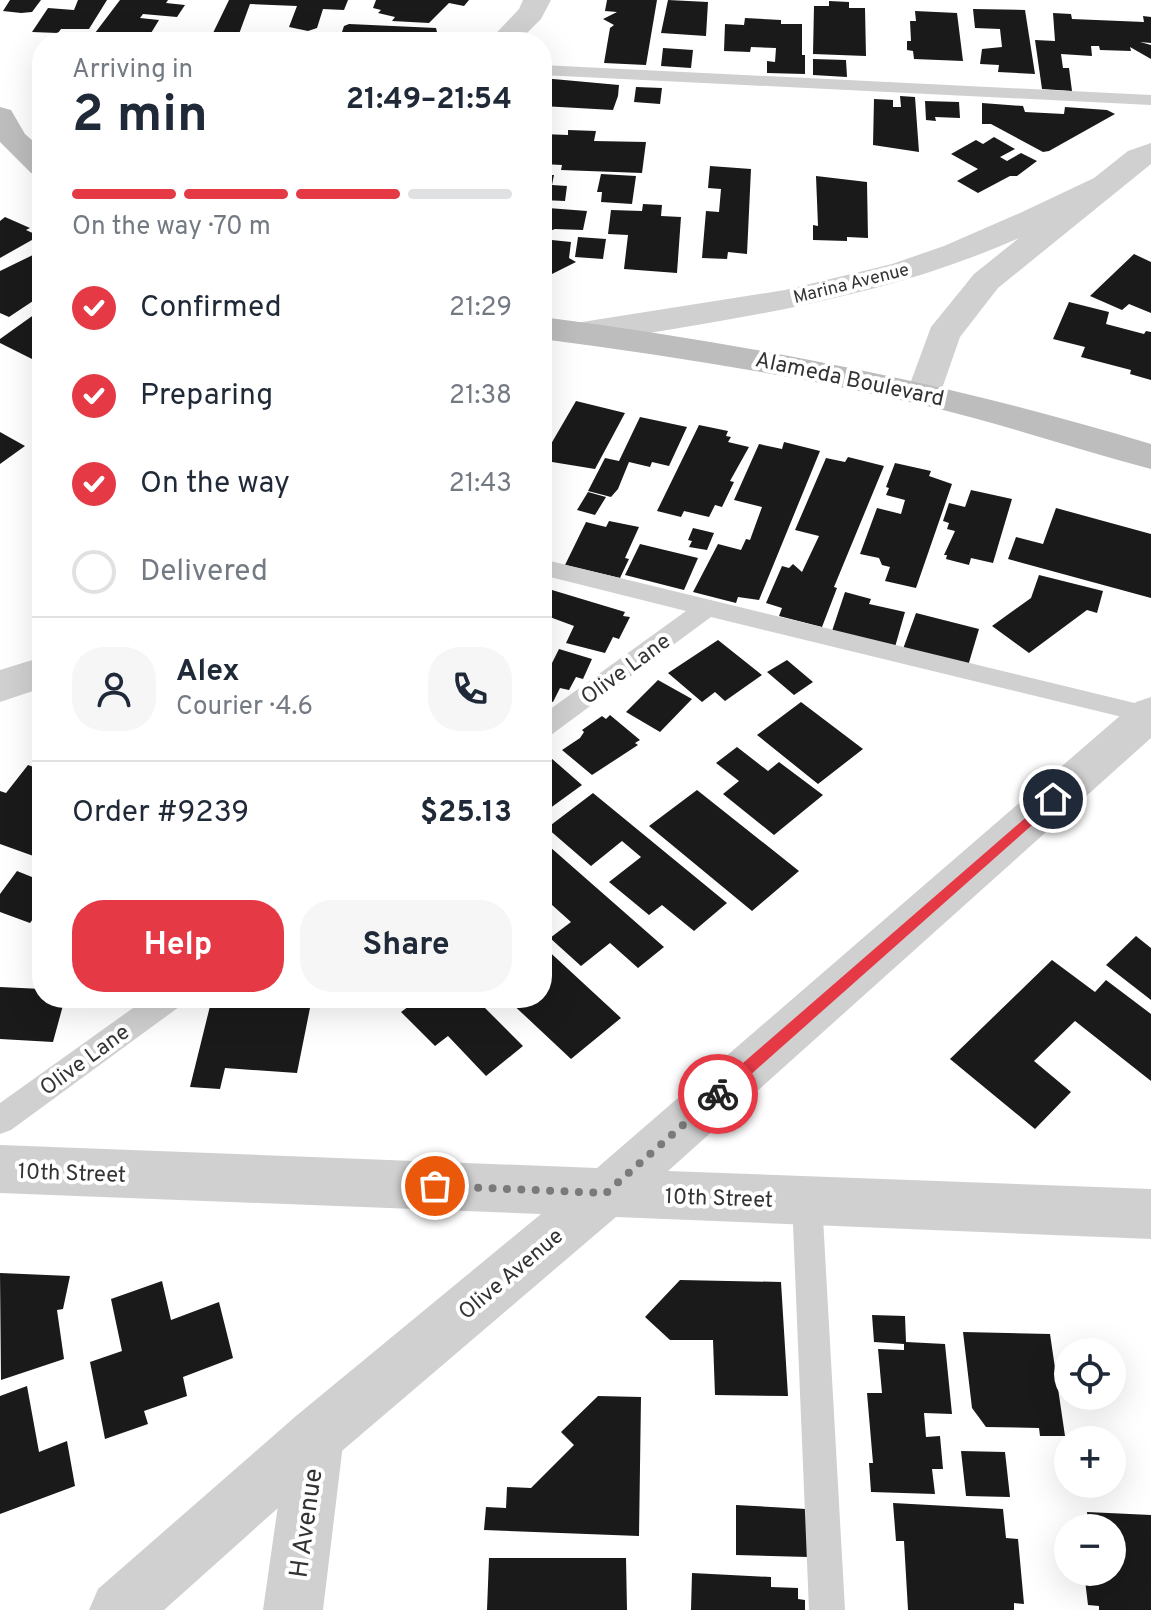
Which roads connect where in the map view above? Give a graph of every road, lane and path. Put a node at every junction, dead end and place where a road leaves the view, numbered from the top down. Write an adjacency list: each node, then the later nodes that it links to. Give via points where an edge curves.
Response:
1 (537, 0): 2 (street)
2 (512, 32)
3 (552, 70): 4 (lane)
4 (1151, 100)
5 (4, 132): 7 (main road)
6 (1151, 152): 8 (street, Marina Avenue)
7 (32, 157)
8 (1105, 185): 10 (street, Marina Avenue, via 994,237 904,271 795,297); 11 (street, Marina Avenue, via 986,281 943,335)
9 (552, 329): 10 (main road, Alameda Boulevard)
10 (582, 333): 11 (main road, Alameda Boulevard, via 691,346)
11 (925, 392): 12 (main road, Alameda Boulevard)
12 (1151, 457)
13 (552, 569): 14 (lane)
14 (707, 608): 17 (lane); 18 (lane, Olive Lane)
15 (32, 675): 16 (street)
16 (0, 686)
17 (1149, 714): 22 (street, Olive Avenue)
18 (552, 721)
19 (155, 1008): 20 (lane, Olive Lane)
20 (0, 1120)
21 (0, 1169): 22 (street, 10th Street)
22 (606, 1193): 23 (street, 10th Street); 25 (street, Olive Avenue)
23 (807, 1200): 24 (street, 10th Street); 28 (lane)
24 (1151, 1214)
25 (316, 1436): 26 (street, Olive Avenue); 27 (street, H Avenue)
26 (119, 1610)
27 (293, 1610)
28 (827, 1610)

